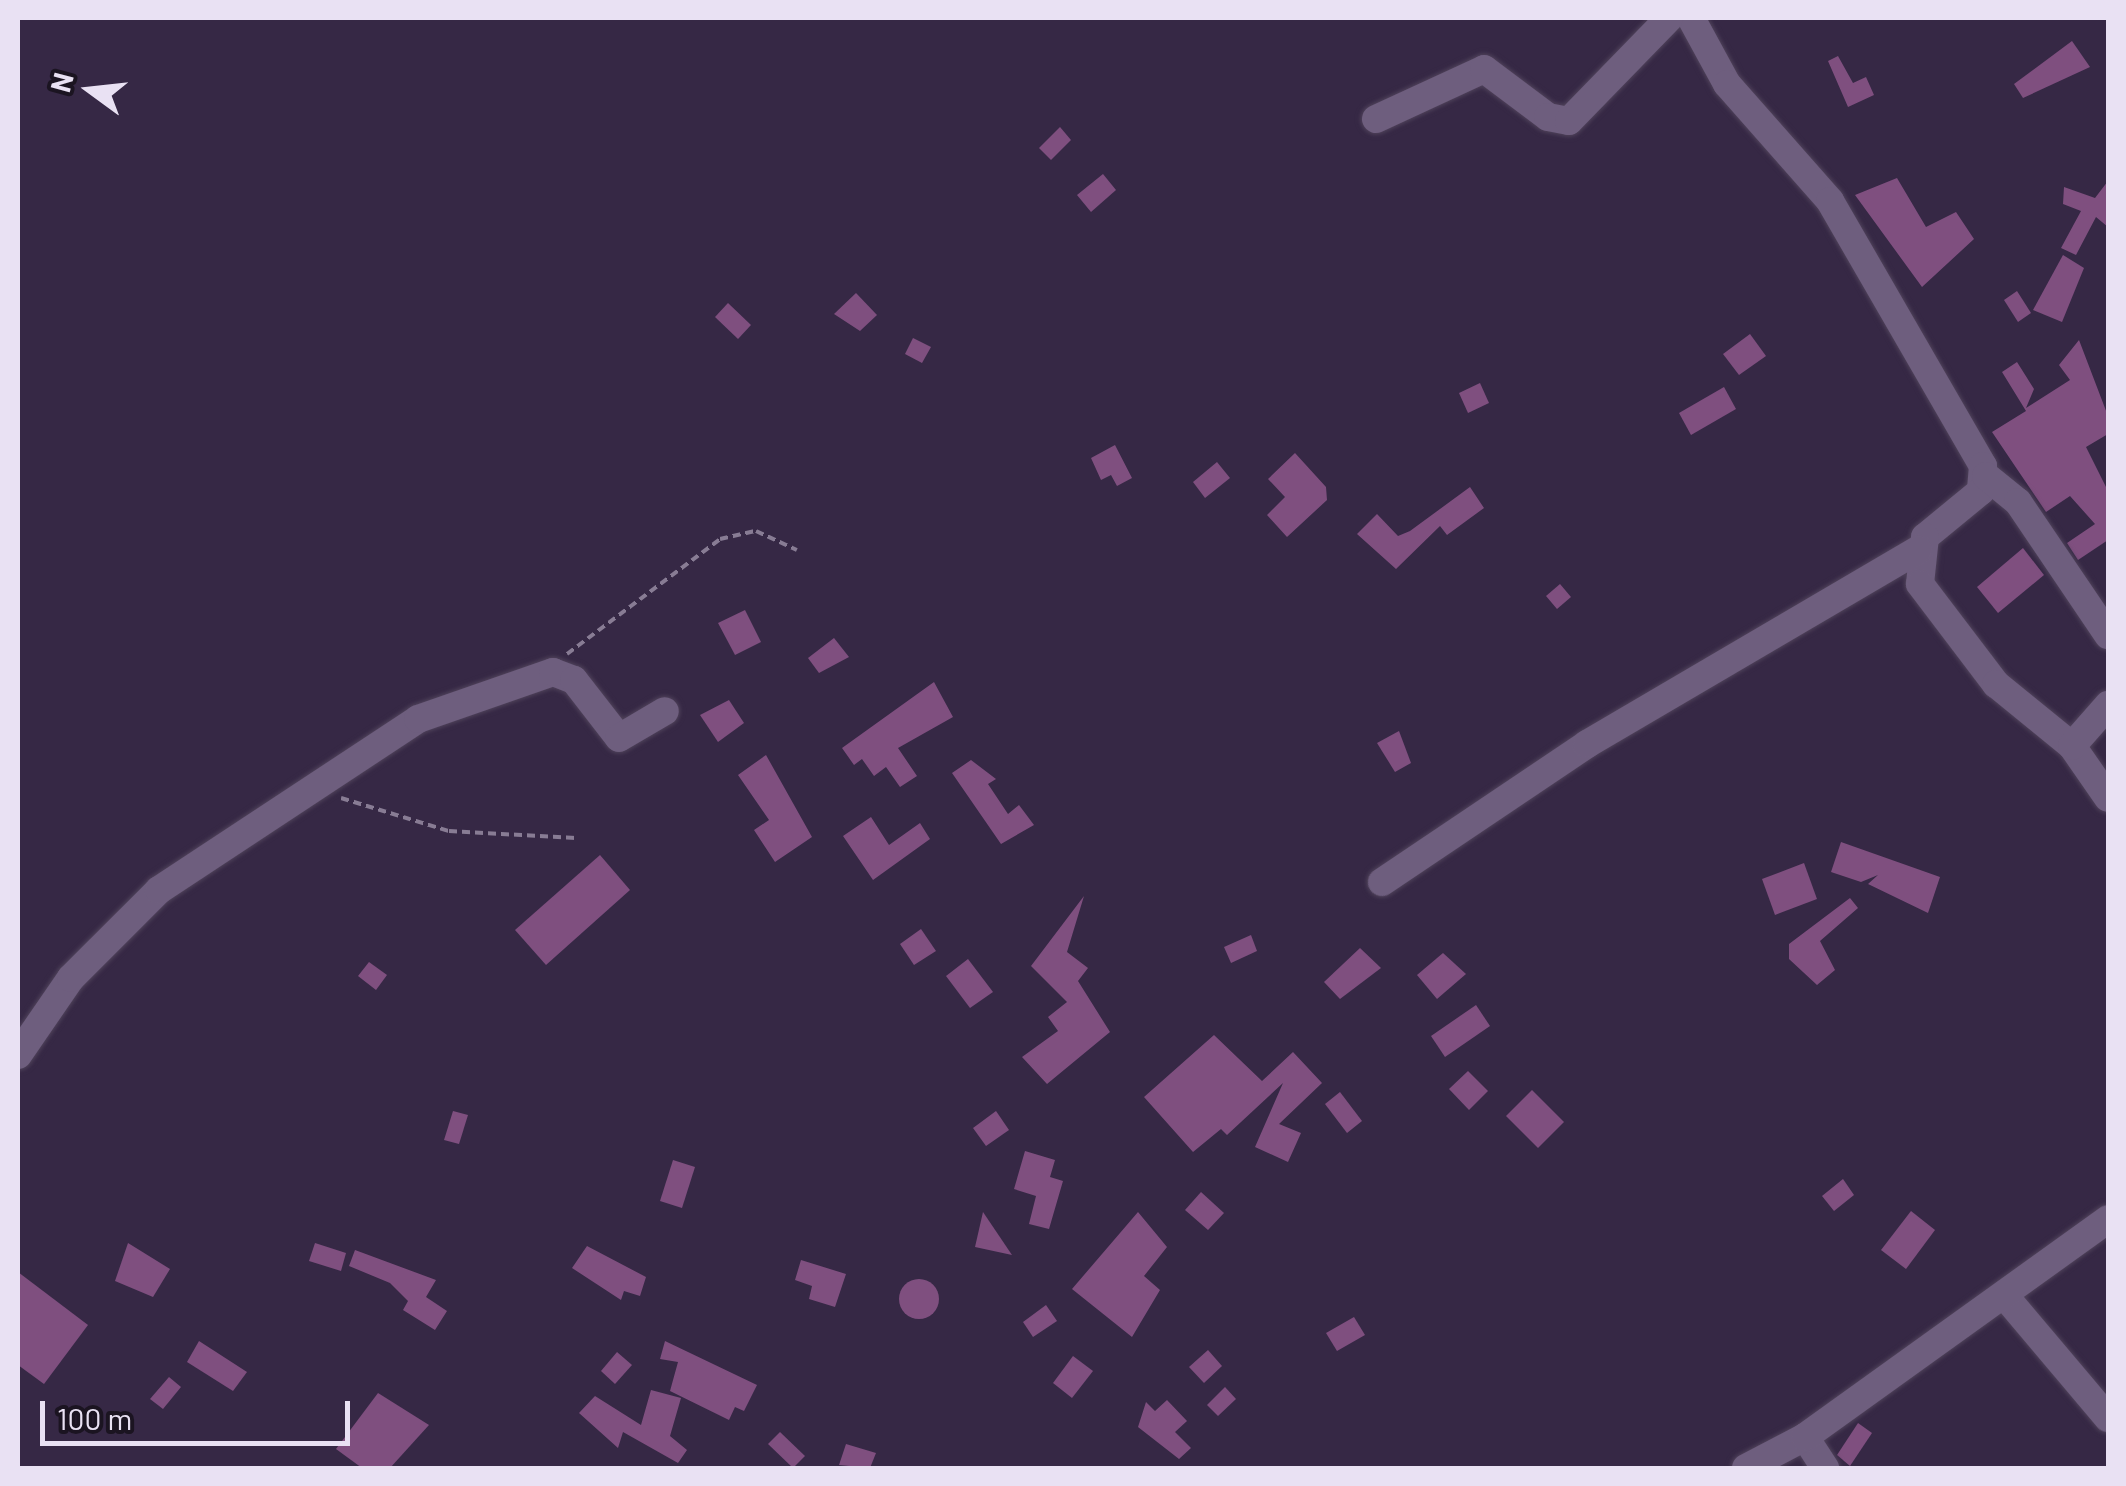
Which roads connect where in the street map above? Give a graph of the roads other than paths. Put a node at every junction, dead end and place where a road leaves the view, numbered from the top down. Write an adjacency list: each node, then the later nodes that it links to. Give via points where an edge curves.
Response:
1 (1668, 18): 3 (street, via 1569,121 1548,117 1484,69)
2 (1691, 18): 4 (street, via 1726,84 1830,200)
3 (1376, 118)
4 (1986, 476): 5 (street); 6 (street, via 2018,502)
5 (1918, 550): 9 (street, via 1920,584 1947,622 1996,684); 11 (street, via 1587,744)
6 (2108, 635)
7 (2108, 705): 9 (street)
8 (665, 711): 12 (street, via 618,738 574,680 544,672 418,719 317,792 159,890 71,978)
9 (2072, 746): 10 (street)
10 (2108, 798)
11 (1382, 882)
12 (18, 1055)
13 (2108, 1219): 14 (street)
14 (2004, 1295): 15 (street); 16 (street)
15 (2108, 1418)
16 (1805, 1437): 17 (street); 18 (street)
17 (1746, 1468)
18 (1825, 1468)

